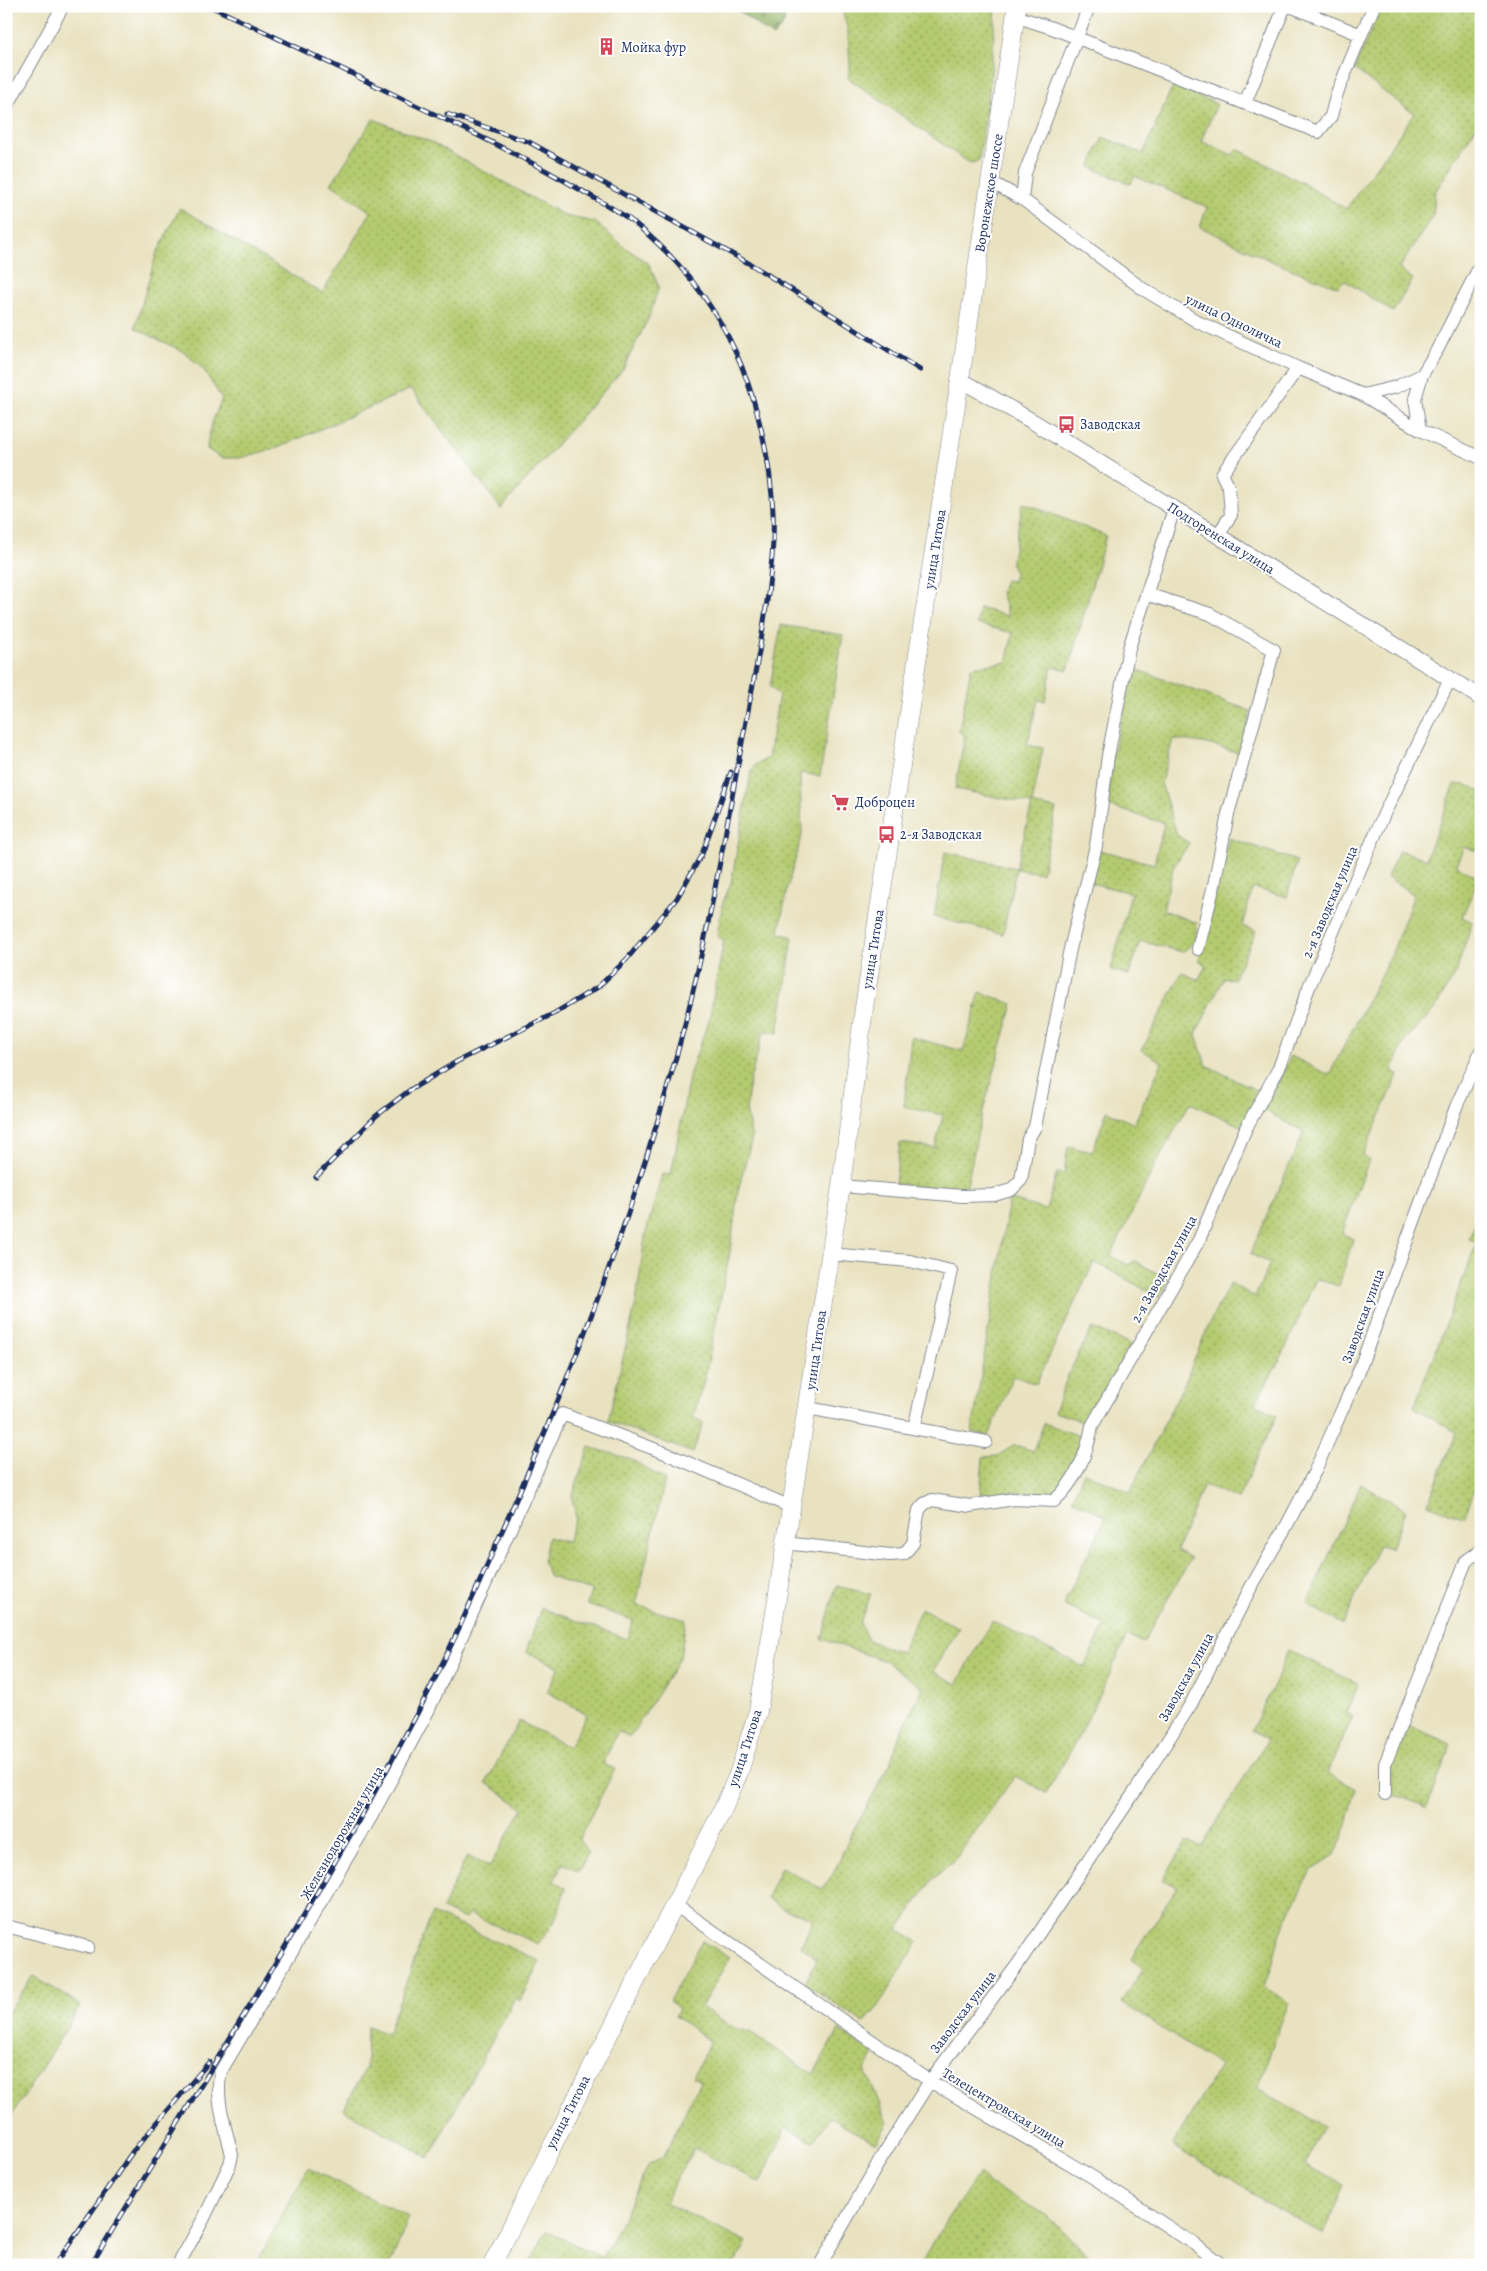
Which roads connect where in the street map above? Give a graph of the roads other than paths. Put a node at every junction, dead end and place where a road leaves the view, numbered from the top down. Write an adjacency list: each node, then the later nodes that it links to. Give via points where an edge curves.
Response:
1 (63, 6): 10 (street)
2 (1089, 6): 8 (street)
3 (1285, 6): 9 (street)
4 (1290, 6): 7 (street)
5 (1374, 6): 7 (street)
6 (1016, 11): 8 (street); 11 (main road, Воронежское шоссе)
7 (1361, 35): 9 (street, via 1330,116 1318,132)
8 (1078, 39): 9 (street); 12 (street, via 1025,173)
9 (1245, 103)
10 (6, 108)
11 (991, 182): 12 (street, улица Одноличка); 16 (main road, Воронежское шоссе)
12 (1022, 199): 14 (street, улица Одноличка, via 1143,289 1198,322)
13 (1481, 264): 15 (street)
14 (1298, 368): 17 (street, улица Одноличка); 21 (street, via 1222,474 1229,488 1231,515)
15 (1422, 375): 17 (street, via 1396,387); 18 (street, via 1415,400)
16 (961, 380): 20 (street, Подгоренская улица); 27 (main road, улица Титова, via 864,1008)
17 (1363, 395): 18 (street, улица Одноличка)
18 (1420, 430): 19 (street, улица Одноличка)
19 (1481, 458)
20 (1174, 509): 21 (street, Подгоренская улица); 22 (street)
21 (1217, 536): 23 (street, Подгоренская улица)
22 (1146, 594): 25 (street, via 1210,614 1274,650 1228,814); 27 (street, via 1129,648 1108,756 1096,846 1070,949 1035,1127 1028,1139 1021,1180 1011,1190 994,1195 963,1196)
23 (1450, 679): 24 (street, Подгоренская улица); 33 (street, 2-я Заводская улица, via 1384,814 1309,988 1279,1068 1246,1128 1199,1240 1092,1426 1088,1447 1067,1490 1054,1502 1014,1499 970,1506 932,1500 919,1510 913,1544 904,1554)
24 (1481, 698)
25 (1198, 949)
26 (1481, 1051): 39 (street, Заводская улица, via 1456,1107 1358,1376 1287,1525 1191,1704 1136,1790 1018,1964)
27 (842, 1186): 28 (main road, улица Титова)
28 (830, 1254): 29 (main road, улица Титова); 30 (street, via 910,1261 951,1271)
29 (808, 1408): 30 (street); 32 (main road, улица Титова)
30 (914, 1428): 31 (street)
31 (986, 1442)
32 (791, 1507): 33 (main road, улица Титова); 40 (street, Железнодорожная улица, via 665,1453 562,1414 428,1712 371,1816 221,2071 219,2097 232,2155 204,2218)
33 (785, 1543): 36 (main road, улица Титова, via 758,1711 739,1772)
34 (1481, 1550): 35 (street, via 1466,1561 1384,1764)
35 (1385, 1794)
36 (675, 1905): 39 (street, Телецентровская улица); 41 (main road, улица Титова)
37 (6, 1926): 38 (street)
38 (88, 1947)
39 (930, 2081): 42 (street, Заводская улица); 43 (street, Телецентровская улица, via 1094,2178)
40 (178, 2265)
41 (492, 2265)
42 (820, 2265)
43 (1222, 2265)

